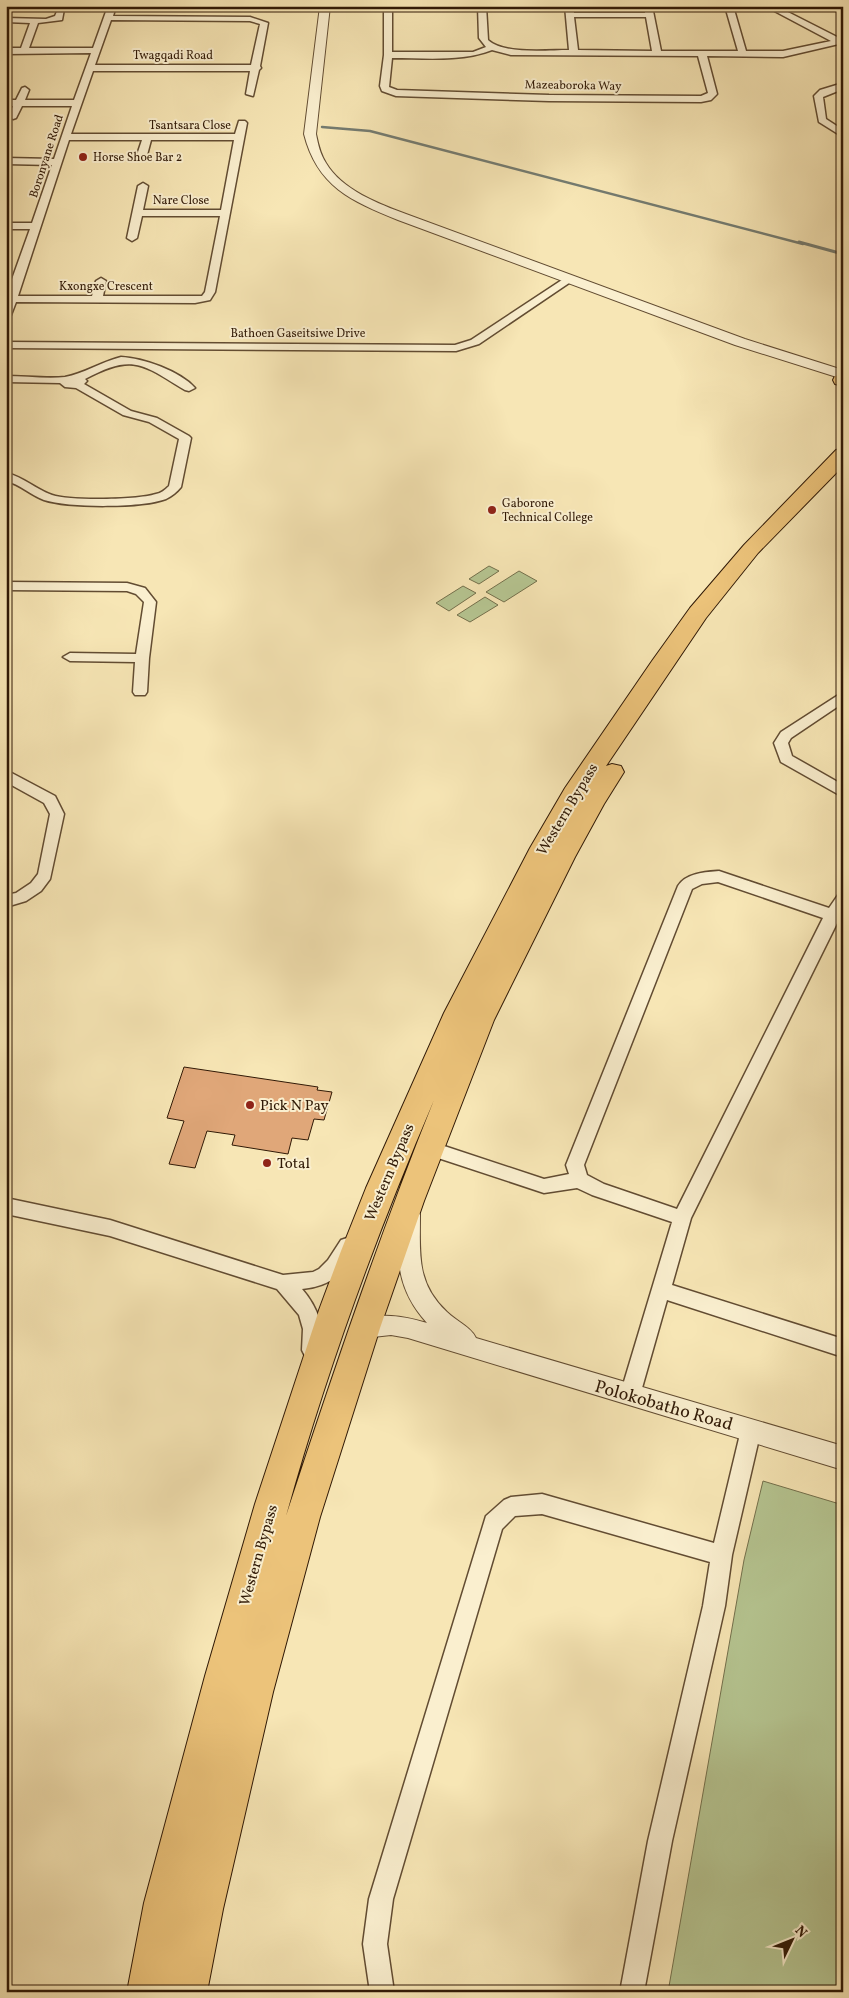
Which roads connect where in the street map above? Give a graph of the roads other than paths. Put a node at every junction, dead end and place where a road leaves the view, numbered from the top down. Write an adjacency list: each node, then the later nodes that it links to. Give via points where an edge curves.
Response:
1 (112, 6): 13 (street, Boronyane Road)
2 (325, 6): 56 (street, via 310,134 318,160 328,175 358,197 386,211)
3 (388, 6): 28 (street)
4 (482, 6): 20 (street, via 483,38)
5 (729, 6): 27 (street)
6 (769, 6): 19 (street)
7 (207, 8): 18 (street)
8 (254, 8): 14 (street)
9 (158, 9): 17 (street)
10 (61, 11): 16 (street, via 59,18)
11 (569, 11): 12 (street); 24 (street)
12 (649, 11): 25 (street)
13 (107, 18): 17 (street); 22 (street, Boronyane Road)
14 (250, 19): 18 (street); 34 (street, via 264,23)
15 (6, 20): 16 (street)
16 (35, 21): 23 (street)
17 (160, 21): 18 (street)
18 (208, 21)
19 (840, 40): 27 (street, via 796,52)
20 (493, 47): 24 (street, via 512,52); 28 (street, via 462,55)
21 (6, 50): 23 (street)
22 (95, 50): 23 (street, via 36,54); 31 (street, Boronyane Road)
23 (24, 51)
24 (574, 53): 25 (street)
25 (658, 54): 26 (street)
26 (702, 54): 27 (street); 28 (street, Mazeaboroka Way, via 713,94 701,99 404,94 390,92 384,86)
27 (743, 54)
28 (388, 55)
29 (153, 56): 32 (street)
30 (202, 56): 33 (street)
31 (90, 68): 32 (street, Twagqadi Road); 40 (street, Boronyane Road)
32 (150, 68): 33 (street, Twagqadi Road)
33 (200, 68): 34 (street, Twagqadi Road)
34 (257, 68): 37 (street)
35 (843, 86): 43 (street, via 818,96 822,120)
36 (25, 90): 39 (street)
37 (250, 94)
38 (6, 103): 39 (street)
39 (19, 103): 40 (street); 41 (street)
40 (77, 103): 44 (street, Boronyane Road)
41 (12, 116)
42 (242, 123): 46 (street)
43 (843, 134)
44 (67, 137): 45 (street, Tsantsara Close); 49 (street, Boronyane Road)
45 (146, 137): 46 (street, Tsantsara Close); 47 (street)
46 (239, 137): 52 (street, Tsantsara Close)
47 (142, 155)
48 (6, 161): 49 (street)
49 (58, 162): 54 (street, Boronyane Road)
50 (143, 186): 51 (street, Nare Close)
51 (136, 213): 52 (street, Nare Close); 55 (street, Nare Close)
52 (226, 213): 58 (street, Tsantsara Close, via 210,292)
53 (6, 226): 54 (street)
54 (36, 226): 59 (street, Boronyane Road)
55 (132, 238)
56 (568, 279): 62 (street, Bathoen Gaseitsiwe Drive, via 475,342 456,348); 64 (street)
57 (101, 281): 60 (street)
58 (206, 298): 60 (street, Kxongxe Crescent)
59 (10, 299): 60 (street, Kxongxe Crescent); 61 (street, Boronyane Road)
60 (97, 299)
61 (6, 315)
62 (6, 346)
63 (6, 378): 65 (street, via 66,380 67,385)
64 (843, 379)
65 (78, 381): 66 (street, via 114,362 138,362); 69 (street, via 127,413 148,418 185,438 175,487 159,497 141,500 60,500 46,497 19,480)
66 (189, 388)
67 (843, 447): 68 (highway)
68 (836, 467): 80 (highway, Western Bypass, via 792,529 717,615 593,801 480,1020); 82 (highway, Western Bypass, via 751,550 698,613 574,794 539,854 458,1013)
69 (6, 477)
70 (6, 586): 72 (street, via 126,587 140,590 150,602)
71 (70, 658): 72 (street)
72 (142, 658): 73 (street)
73 (140, 692)
74 (843, 696): 76 (street, via 786,735 781,743 786,759)
75 (6, 775): 78 (street, via 50,800 57,814 45,875 36,887)
76 (843, 792)
77 (843, 899): 79 (street)
78 (6, 901)
79 (832, 915): 81 (street, via 719,876 698,879 686,886 575,1165); 85 (street)
80 (429, 1148): 81 (street, via 544,1186); 83 (highway, Western Bypass)
81 (579, 1180): 85 (street, via 598,1190)
82 (381, 1188): 86 (street, via 335,1266 326,1275 308,1282); 94 (highway, Western Bypass, via 335,1310)
83 (409, 1200): 88 (highway, Western Bypass); 90 (street, via 410,1270 416,1289 442,1324)
84 (6, 1206): 86 (street, via 110,1228)
85 (682, 1218): 87 (street)
86 (283, 1282): 94 (street, via 306,1307 314,1334)
87 (660, 1290): 89 (street); 91 (street)
88 (364, 1328): 90 (street, Polokobatho Road, via 408,1328); 97 (highway, Western Bypass, via 303,1517 254,1692)
89 (843, 1348)
90 (485, 1352): 91 (street, Polokobatho Road)
91 (630, 1395): 92 (street, Polokobatho Road)
92 (751, 1430): 93 (street, Polokobatho Road); 95 (street)
93 (843, 1458)
94 (286, 1462): 96 (highway, Western Bypass, via 222,1676 164,1903)
95 (722, 1555): 98 (street, via 542,1504 511,1507 493,1523 381,1900 375,1944); 99 (street, via 714,1606 660,1841)
96 (148, 1992)
97 (186, 1992)
98 (382, 1992)
99 (632, 1992)

